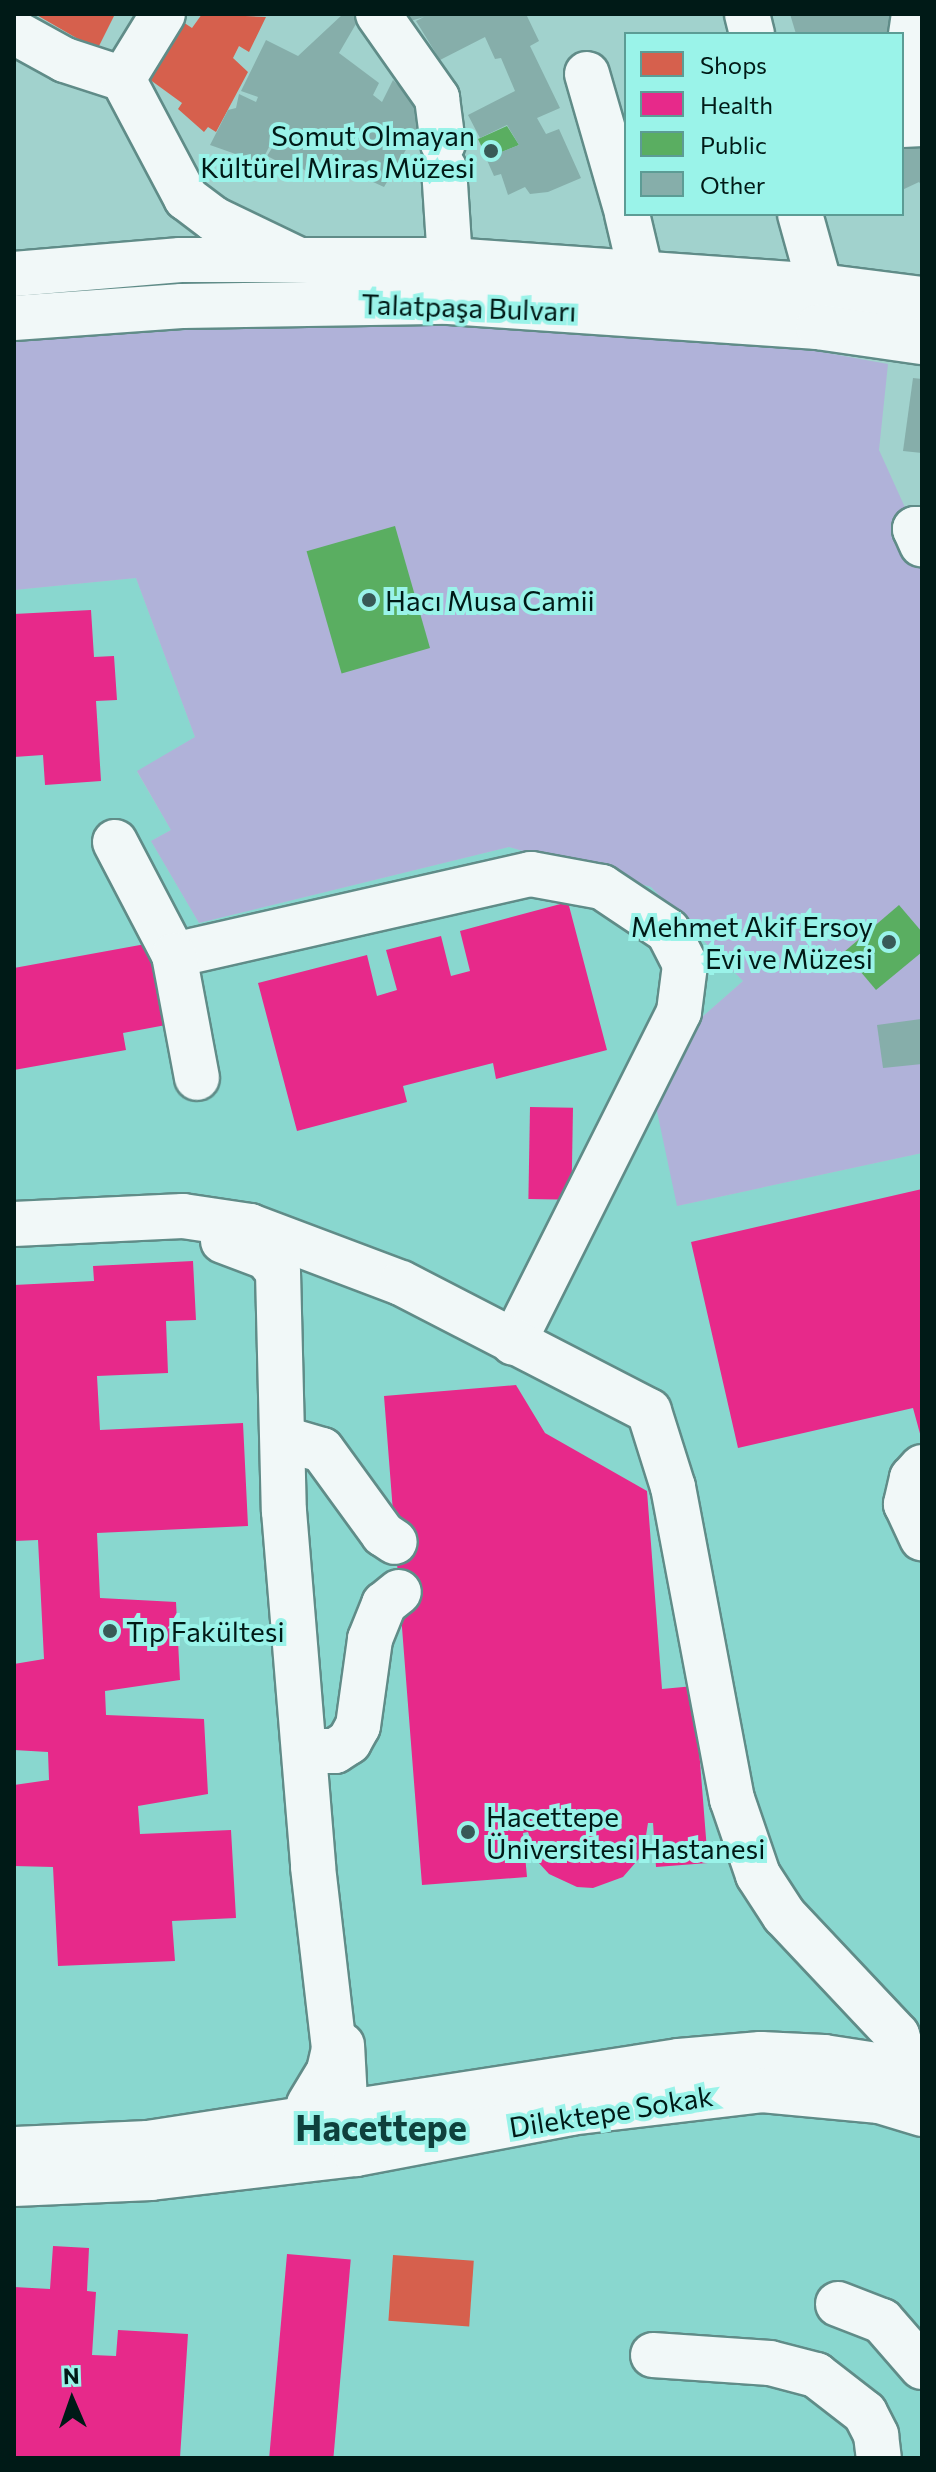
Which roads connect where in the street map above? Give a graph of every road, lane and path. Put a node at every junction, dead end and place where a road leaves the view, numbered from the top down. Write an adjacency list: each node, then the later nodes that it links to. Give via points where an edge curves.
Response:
1 (163, 14): 6 (street)
2 (378, 14): 12 (street, via 437,98)
3 (914, 14): 7 (street)
4 (14, 32): 6 (street, via 65,60)
5 (587, 74): 8 (street)
6 (123, 79): 11 (street, via 186,198 214,219)
7 (904, 82)
8 (624, 205)
9 (627, 216): 13 (street)
10 (809, 222): 15 (street)
11 (295, 258): 12 (street, Talatpaşa Bulvarı); 14 (street, Talatpaşa Bulvarı, via 180,260)
12 (450, 260): 13 (street, Talatpaşa Bulvarı)
13 (641, 273): 15 (street, Talatpaşa Bulvarı)
14 (14, 274)
15 (820, 286): 16 (street, Talatpaşa Bulvarı)
16 (922, 299)
17 (14, 318): 18 (street, Talatpaşa Bulvarı, via 182,306 449,302 818,327)
18 (922, 342)
19 (115, 842): 20 (street)
20 (174, 955): 21 (street); 25 (street, via 531,874 602,887 668,931 685,965 679,1012)
21 (197, 1078)
22 (14, 1224): 23 (street, via 183,1216 217,1219)
23 (277, 1236): 25 (street, via 401,1283); 26 (street, via 295,1309)
24 (14, 1249): 34 (street, via 207,1235 266,1257 278,1272 284,1511 313,1867 334,2049 329,2071)
25 (513, 1343): 32 (street, via 649,1411 673,1487 732,1799 758,1875 784,1915 869,2002)
26 (291, 1441): 29 (street, via 322,1450 383,1534); 31 (street)
27 (922, 1467): 28 (street, via 912,1478 906,1504)
28 (922, 1538)
29 (395, 1542)
30 (399, 1592): 31 (street, via 384,1604 370,1639 358,1726 349,1742 335,1751)
31 (317, 1751): 34 (street)
32 (913, 2059): 34 (street, Dilektepe Sokak, via 761,2054 679,2061)
33 (922, 2114): 34 (street, Dilektepe Sokak, via 879,2101 762,2090 570,2113)
34 (340, 2118): 35 (street); 37 (street, Dilektepe Sokak, via 148,2143); 38 (street, Dilektepe Sokak, via 151,2178)
35 (14, 2128)
36 (922, 2132): 39 (street, via 838,2114 732,2113 639,2123 364,2176 90,2205)
37 (14, 2149)
38 (14, 2184)
39 (14, 2205)
40 (838, 2304): 42 (street, via 882,2321)
41 (653, 2355): 43 (street, via 770,2363 816,2375 865,2413)
42 (922, 2367)
43 (879, 2458)

